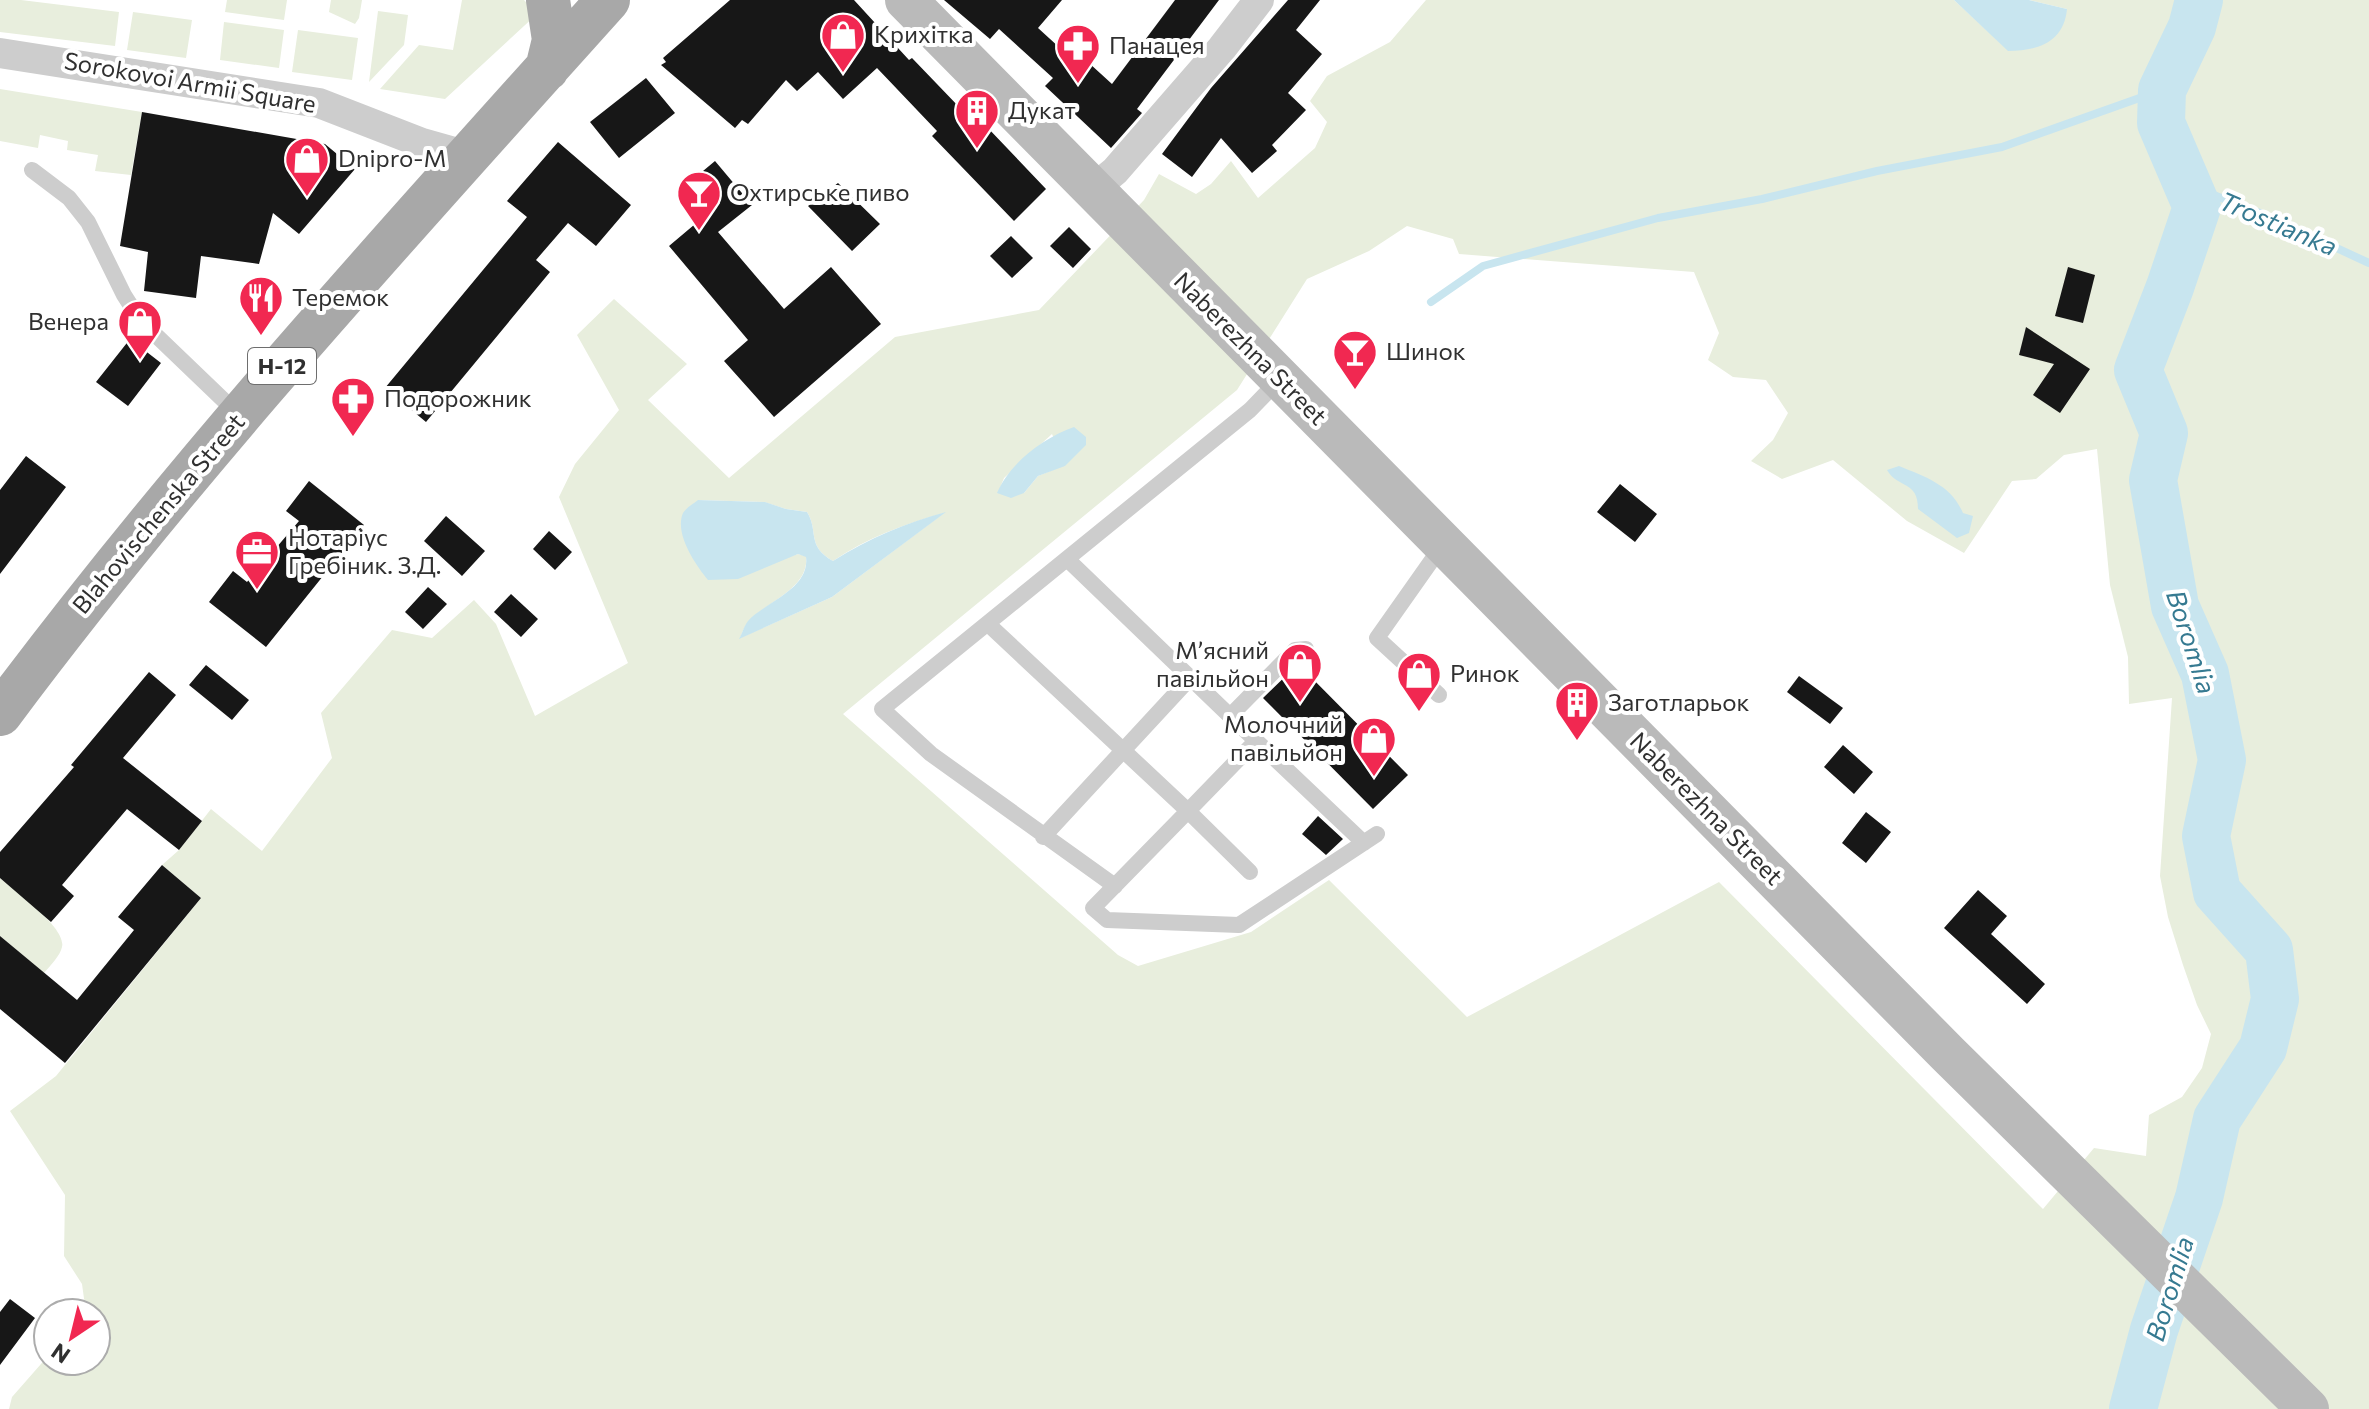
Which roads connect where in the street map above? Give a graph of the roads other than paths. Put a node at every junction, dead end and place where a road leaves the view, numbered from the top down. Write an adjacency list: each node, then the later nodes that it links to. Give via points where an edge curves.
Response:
1 (906, 0): 7 (main road, Naberezhna Street)
2 (1259, 0): 7 (street, via 1115,171)
3 (578, 6): 5 (main road, Blahovischenska Street / Н-12, via 547,69)
4 (0, 53): 5 (street, Sorokovoi Armii Square, via 319,103)
5 (468, 156): 9 (main road, Blahovischenska Street / Н-12)
6 (32, 170): 9 (lane, via 69,198 88,222 140,320)
7 (1092, 190): 8 (main road, Naberezhna Street)
8 (1280, 379): 10 (main road, Naberezhna Street); 11 (lane, via 1250,410)
9 (240, 415): 16 (main road, Blahovischenska Street / Н-12)
10 (1446, 547): 15 (lane, via 1377,638); 24 (main road, Naberezhna Street)
11 (1067, 559): 12 (lane); 14 (lane)
12 (988, 624): 19 (lane); 21 (lane, via 882,709 931,754)
13 (1306, 649): 17 (lane, via 1295,650)
14 (1191, 677): 17 (lane); 19 (lane)
15 (1439, 695)
16 (0, 714)
17 (1230, 716): 18 (lane)
18 (1256, 741): 20 (lane); 23 (lane, via 1371,839 1239,925 1107,920 1093,908)
19 (1123, 750): 20 (lane); 21 (lane)
20 (1188, 811): 22 (lane); 23 (lane)
21 (1043, 837): 23 (lane)
22 (1250, 872)
23 (1115, 886)
24 (2308, 1409)

